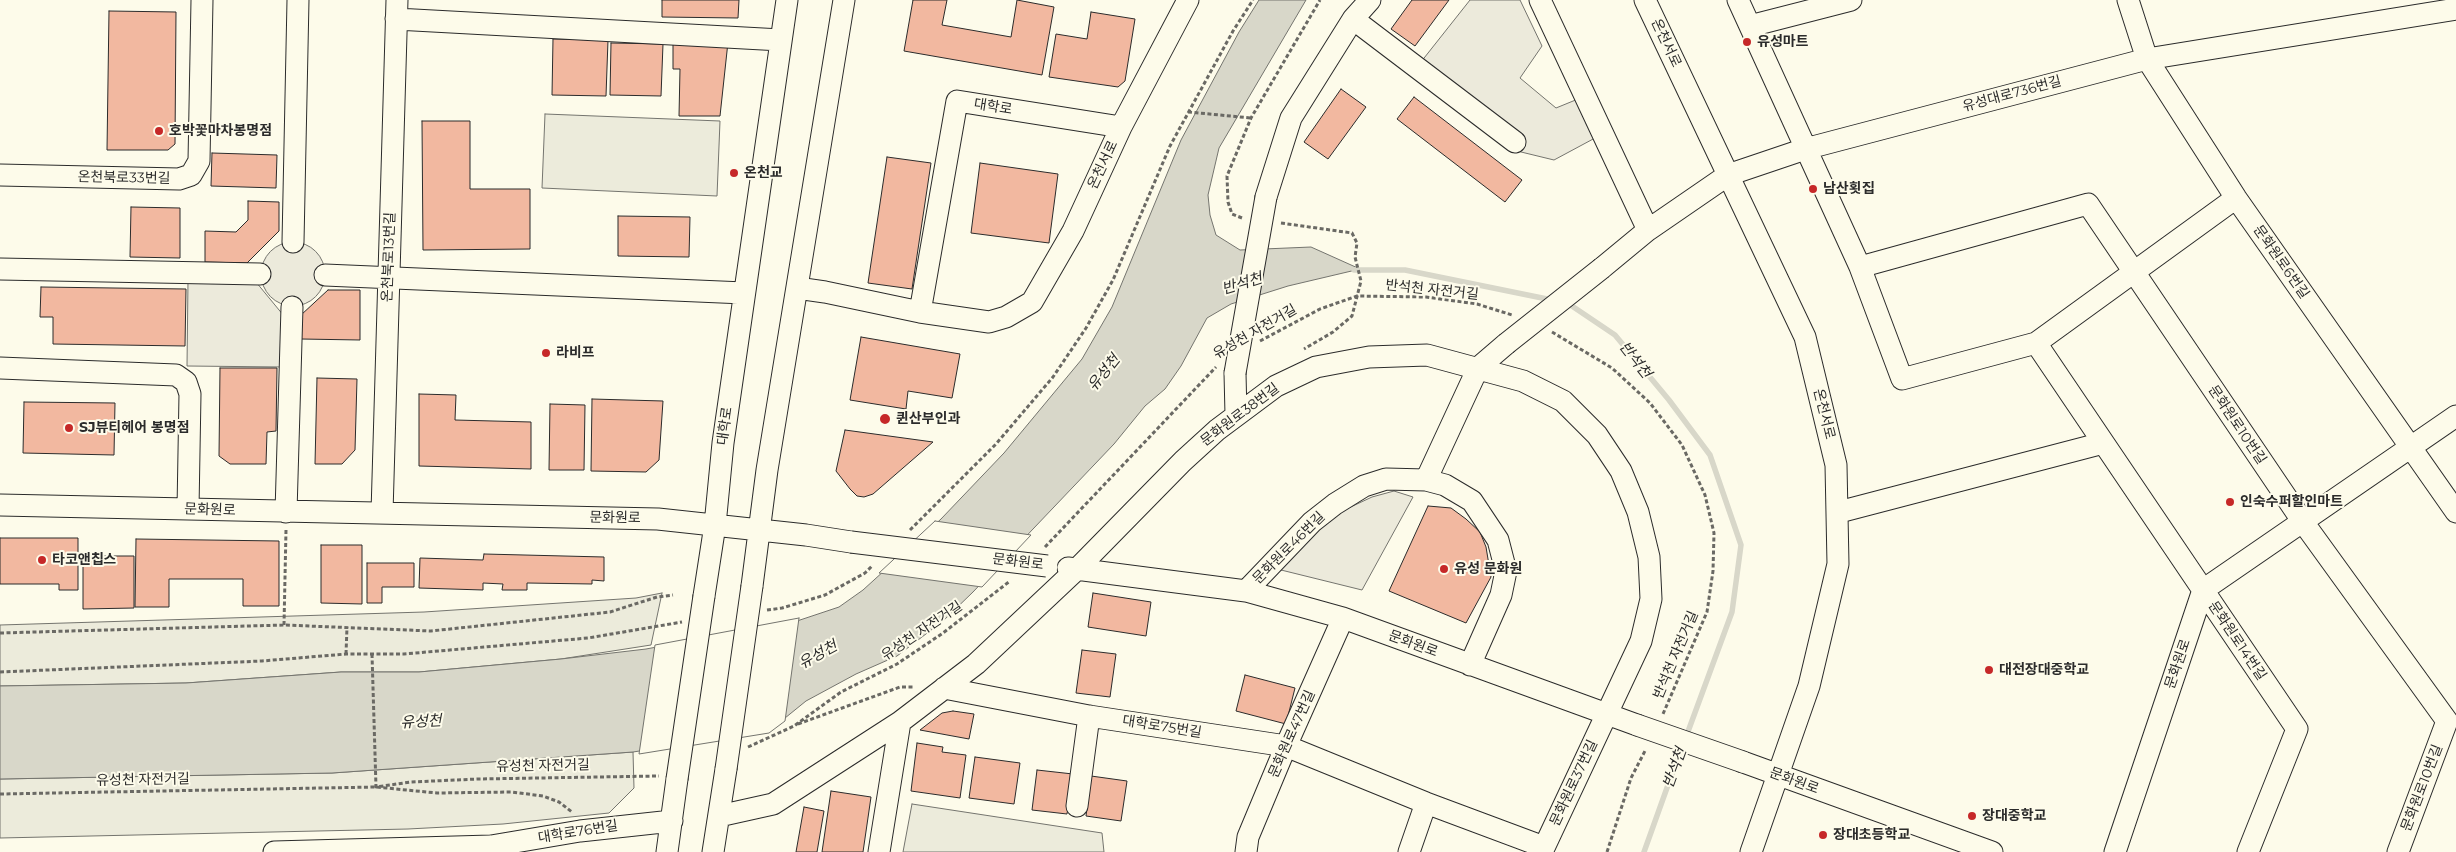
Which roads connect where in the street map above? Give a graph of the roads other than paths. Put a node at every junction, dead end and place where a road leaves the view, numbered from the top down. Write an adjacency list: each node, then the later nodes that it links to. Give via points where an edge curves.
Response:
1 (202, 0): 22 (street, 온천북로33번길, via 199,161 191,175 179,179)
2 (298, 0): 25 (street)
3 (787, 0): 16 (street, 대학로)
4 (844, 0): 32 (street)
5 (1188, 0): 18 (street, 온천서로)
6 (1370, 0): 14 (street)
7 (1540, 0): 24 (street)
8 (1645, 0): 21 (street, 온천서로)
9 (1738, 0): 15 (street)
10 (1851, 0): 15 (street)
11 (2128, 0): 17 (street, 문화원로6번길)
12 (2456, 9): 17 (street, 유성대로736번길)
13 (396, 10): 16 (street); 31 (street, 온천북로13번길)
14 (1353, 19): 19 (street); 39 (street, bridge, via 1291,118 1266,197 1230,367)
15 (1750, 26): 20 (street)
16 (781, 40): 33 (street, 대학로)
17 (2147, 59): 20 (street, 유성대로736번길); 23 (street, 문화원로6번길)
18 (1121, 127): 35 (street, 온천서로, via 1073,231 1032,302 1006,317 989,322); 35 (street, 대학로, via 957,101)
19 (1516, 142)
20 (1806, 149): 21 (street, 유성대로736번길); 26 (street)
21 (1728, 175): 24 (street, 유성대로736번길); 47 (street, 온천서로, via 1806,337 1836,465)
22 (0, 176)
23 (2236, 198): 28 (street); 42 (street, 문화원로6번길)
24 (1648, 230): 38 (street, 유성대로736번길, bridge)
25 (293, 242)
26 (1860, 267): 28 (street, 문화원로10번길, via 2088,204); 36 (street, via 1902,379)
27 (0, 269): 29 (street)
28 (2134, 273): 36 (street); 50 (street, 문화원로10번길)
29 (260, 274)
30 (325, 275): 31 (street)
31 (388, 278): 33 (street); 49 (street, 온천북로13번길)
32 (797, 288): 35 (street); 52 (street)
33 (744, 293): 51 (street, 대학로, via 720,464)
34 (292, 307): 46 (street)
35 (920, 312)
36 (2036, 343): 41 (street, 문화원로14번길)
37 (0, 368): 45 (street, via 176,375 186,382 190,394)
38 (1478, 368): 39 (street, 문화원로38번길, via 1427,355 1369,357 1316,367 1276,386); 43 (street); 59 (street, 문화원로38번길, via 1523,381 1563,401 1597,435 1621,471 1638,512 1650,557 1651,599 1641,641)
39 (1236, 415): 53 (street, 문화원로38번길, via 1183,461)
40 (2456, 416): 42 (street)
41 (2103, 443): 47 (street); 54 (street, 문화원로14번길)
42 (2410, 448): 48 (street, 문화원로6번길); 50 (street)
43 (1426, 480): 55 (street, 문화원로46번길, via 1386,479 1357,490 1312,522); 57 (street, 문화원로46번길, via 1445,485 1472,501 1498,540 1506,571 1501,596)
44 (0, 505): 45 (street, 문화원로)
45 (188, 509): 46 (street, 문화원로)
46 (286, 512): 49 (street, 문화원로)
47 (1839, 512): 63 (street, 온천서로, via 1838,564 1809,686)
48 (2456, 512)
49 (382, 513): 51 (street, 문화원로, via 658,519)
50 (2303, 522): 54 (street); 80 (street, 문화원로10번길, via 2447,721)
51 (715, 525): 52 (street, 문화원로); 67 (street, 대학로, bridge, via 669,777)
52 (758, 529): 53 (street, 문화원로, bridge, via 851,542 1043,559); 66 (street, bridge)
53 (1077, 569): 55 (street, 문화원로); 58 (street, 문화원로38번길, via 976,664)
54 (2204, 590): 70 (street, 문화원로14번길, via 2297,729); 79 (street, 문화원로)
55 (1246, 591): 56 (street, 문화원로)
56 (1343, 618): 57 (street, 문화원로); 62 (street, 문화원로47번길)
57 (1470, 665): 59 (street, 문화원로)
58 (944, 688): 60 (street, 대학로75번길); 61 (street)
59 (1606, 714): 63 (street, 문화원로, bridge); 69 (street, 문화원로37번길)
60 (1089, 716): 62 (street, 대학로75번길); 65 (street)
61 (900, 722): 66 (street, via 772,804); 74 (street)
62 (1286, 746): 64 (street, 대학로75번길); 75 (street, 문화원로47번길, via 1248,837)
63 (1779, 775): 77 (street, 온천서로); 78 (street, 문화원로)
64 (1426, 804): 69 (street, 대학로75번길); 76 (street)
65 (1076, 806)
66 (719, 816): 73 (street)
67 (672, 820): 68 (street, 대학로76번길, via 580,831); 72 (street, 대학로)
68 (491, 849): 71 (street, 대학로76번길)
69 (1543, 849)
70 (2255, 850)
71 (274, 852)
72 (667, 852)
73 (713, 852)
74 (880, 852)
75 (1246, 852)
76 (1409, 852)
77 (1751, 852)
78 (1992, 852)
79 (2115, 852)
80 (2398, 852)

